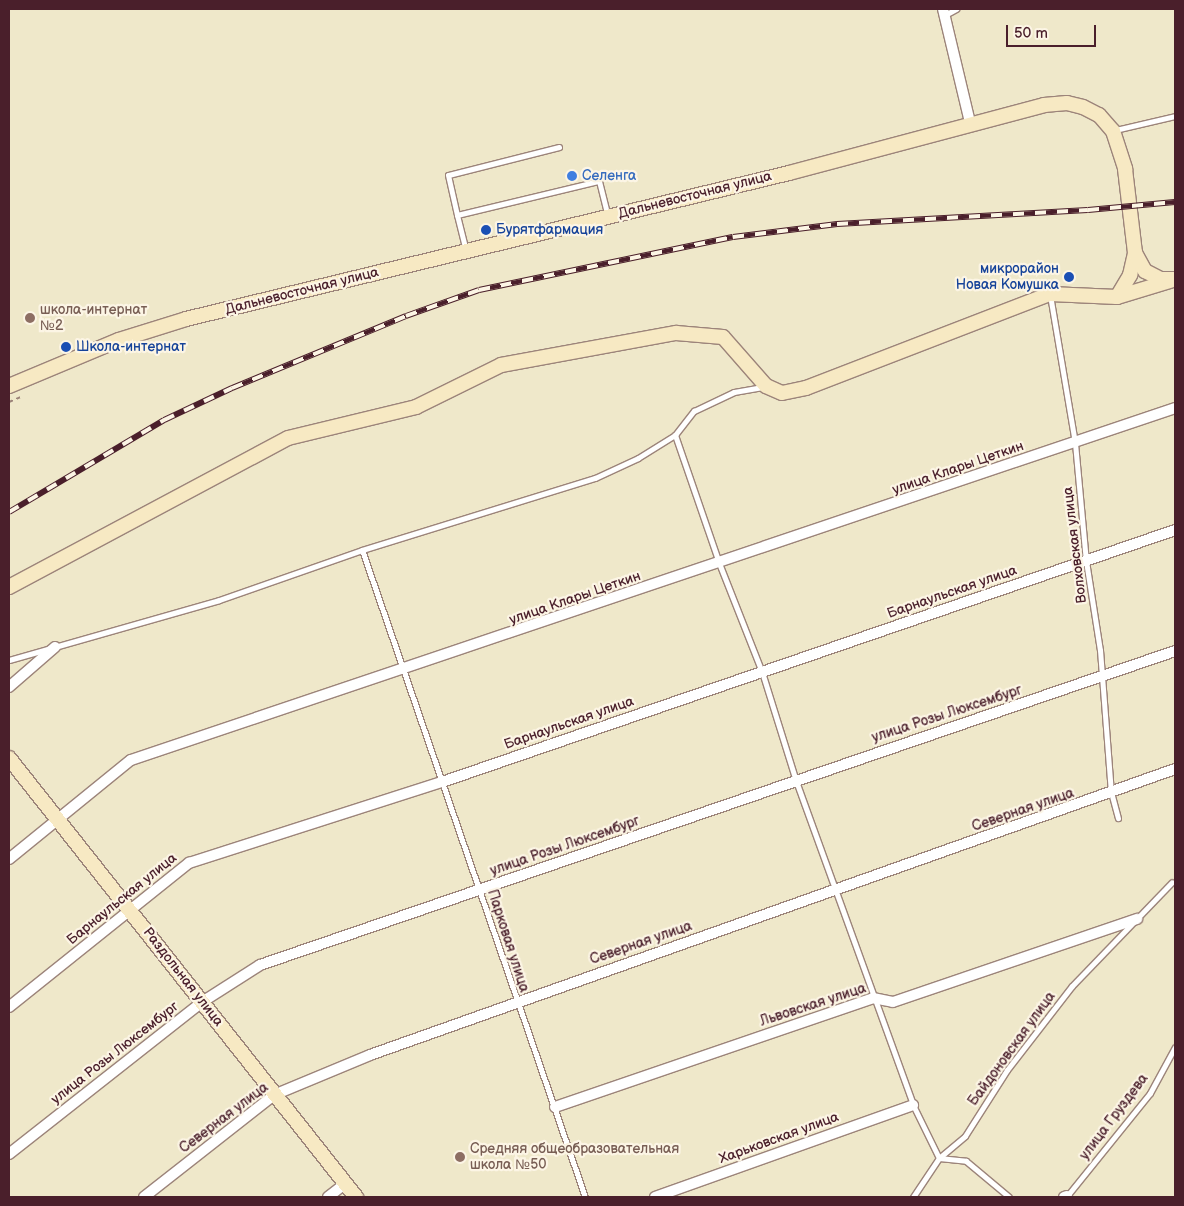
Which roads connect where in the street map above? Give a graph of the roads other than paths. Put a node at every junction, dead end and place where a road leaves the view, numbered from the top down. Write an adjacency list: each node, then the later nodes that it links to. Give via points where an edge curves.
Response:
1 (956, 9): 2 (lane)
2 (944, 12): 4 (street)
3 (1175, 116): 5 (lane)
4 (970, 122): 5 (street, Дальневосточная улица, via 1044,104 1067,103 1099,116); 8 (street, Дальневосточная улица, via 789,173)
5 (1113, 131): 10 (street, Дальневосточная улица, via 1121,150 1128,188)
6 (559, 147): 7 (lane, via 448,174)
7 (457, 215): 8 (lane, via 598,182); 9 (lane)
8 (608, 217): 9 (street, Дальневосточная улица)
9 (466, 251): 14 (street, Дальневосточная улица, via 186,320 119,340)
10 (1135, 253): 11 (street, Дальневосточная улица, via 1145,271 1161,279); 13 (street, Дальневосточная улица, via 1130,275)
11 (1175, 279): 13 (street, Дальневосточная улица)
12 (1050, 294): 13 (street, Дальневосточная улица); 15 (street, Дальневосточная улица, via 806,388 782,393); 18 (lane, Волховская улица)
13 (1116, 297)
14 (9, 386)
15 (766, 386): 17 (lane, Дальневосточная улица, via 734,392 694,411); 23 (street, via 723,337 676,333 501,365 416,406 288,438)
16 (1175, 408): 18 (street, улица Клары Цеткин)
17 (675, 435): 20 (lane, Дальневосточная улица, via 638,458 595,478); 22 (lane)
18 (1076, 442): 21 (lane, Волховская улица); 22 (street, улица Клары Цеткин)
19 (1175, 530): 21 (street, Барнаульская улица)
20 (362, 550): 24 (lane, Дальневосточная улица, via 219,600); 27 (lane, Парковая улица)
21 (1086, 561): 28 (street, Барнаульская улица); 29 (lane, Волховская улица, via 1100,650)
22 (719, 563): 27 (street, улица Клары Цеткин); 28 (lane)
23 (9, 587)
24 (55, 647): 26 (lane, Дальневосточная улица); 30 (street)
25 (1175, 651): 29 (street, улица Розы Люксембург)
26 (9, 660)
27 (402, 671): 34 (lane, Парковая улица); 37 (street, улица Клары Цеткин, via 132,760)
28 (762, 672): 33 (lane); 34 (street, Барнаульская улица)
29 (1100, 678): 33 (street, улица Розы Люксембург); 35 (lane, Волховская улица)
30 (9, 687)
31 (9, 758): 37 (street, Раздольная улица)
32 (1175, 769): 35 (street, Северная улица)
33 (796, 781): 40 (street, улица Розы Люксембург); 41 (lane)
34 (442, 782): 40 (lane, Парковая улица); 42 (street, Барнаульская улица, via 189,863)
35 (1111, 793): 36 (lane, Волховская улица); 41 (street, Северная улица)
36 (1118, 818)
37 (58, 820): 38 (street, улица Клары Цеткин); 42 (street, Раздольная улица)
38 (9, 859)
39 (1172, 882): 43 (lane, Байдоновская улица)
40 (480, 890): 45 (lane, Парковая улица); 46 (street, улица Розы Люксембург, via 260,964)
41 (836, 890): 44 (lane); 45 (street, Северная улица)
42 (131, 911): 46 (street, Раздольная улица); 47 (street, Барнаульская улица)
43 (1137, 919): 44 (street, Львовская улица, via 893,1002); 53 (lane, Байдоновская улица, via 1072,986 1007,1070 965,1136)
44 (872, 998): 50 (lane); 51 (street, Львовская улица)
45 (516, 1001): 49 (street, Северная улица); 51 (lane, Парковая улица)
46 (202, 1002): 49 (street, Раздольная улица); 52 (street, улица Розы Люксембург)
47 (9, 1007)
48 (1175, 1047): 62 (lane, улица Груздева, via 1150,1093)
49 (274, 1094): 54 (street, Раздольная улица); 55 (street, Северная улица)
50 (913, 1105): 53 (lane); 59 (street, Харьковская улица)
51 (555, 1107): 58 (lane, Парковая улица)
52 (9, 1154)
53 (938, 1158): 60 (lane, Байдоновская улица); 61 (lane, via 966,1161)
54 (346, 1183): 56 (street); 57 (street, Раздольная улица)
55 (144, 1197)
56 (328, 1197)
57 (356, 1197)
58 (586, 1197)
59 (655, 1197)
60 (913, 1197)
61 (1010, 1197)
62 (1066, 1197)

